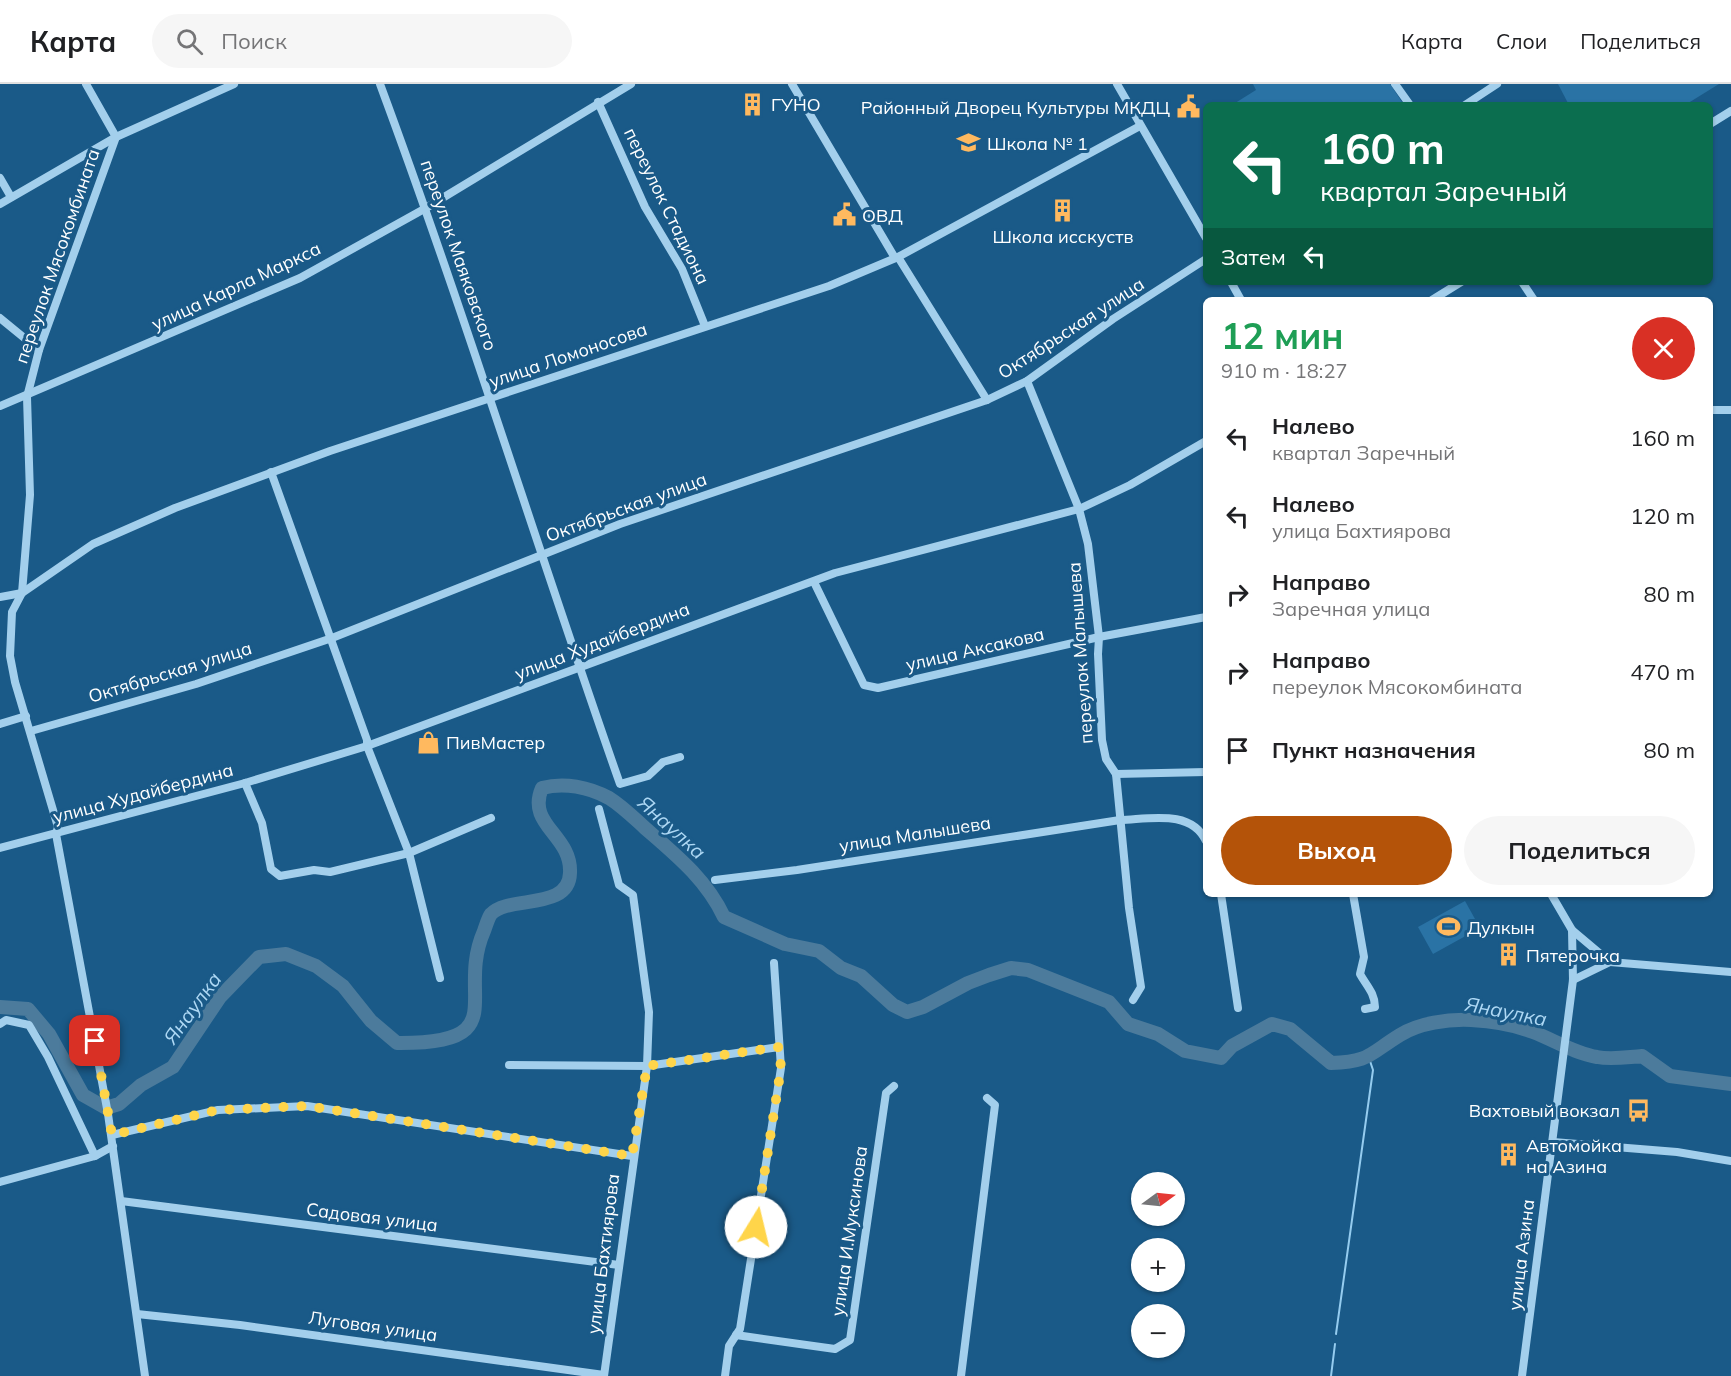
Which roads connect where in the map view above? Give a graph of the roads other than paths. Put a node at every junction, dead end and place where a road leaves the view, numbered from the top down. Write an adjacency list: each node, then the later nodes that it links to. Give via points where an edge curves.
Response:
1 (86, 84): 15 (street)
2 (234, 84): 15 (street)
3 (380, 84): 19 (street, переулок Маяковского)
4 (632, 84): 9 (street, улица Карла Маркса)
5 (792, 84): 21 (street)
6 (1118, 84): 14 (street)
7 (1395, 84): 10 (street)
8 (1497, 84): 11 (street)
9 (598, 102): 19 (street, улица Карла Маркса); 26 (street, переулок Стадиона)
10 (1408, 102)
11 (1470, 102)
12 (1731, 111): 13 (street)
13 (1713, 122)
14 (1140, 126): 20 (street); 21 (street, улица Ломоносова)
15 (116, 137): 17 (street); 27 (street, переулок Мясокомбината)
16 (0, 178): 17 (street)
17 (11, 197): 18 (street)
18 (0, 204)
19 (426, 208): 29 (street, улица Карла Маркса, via 300,278); 30 (street, переулок Маяковского)
20 (1203, 233)
21 (896, 258): 26 (street, улица Ломоносова, via 830,285); 31 (street)
22 (1203, 261): 28 (street, Октябрьская улица)
23 (1456, 285): 24 (street)
24 (1437, 297)
25 (0, 318): 27 (street)
26 (705, 326): 30 (street, улица Ломоносова)
27 (39, 350): 29 (street, переулок Мясокомбината)
28 (1027, 381): 31 (street, Октябрьская улица); 37 (street, переулок Малышева)
29 (27, 397): 32 (street, улица Карла Маркса); 40 (street, переулок Мясокомбината, via 30,495)
30 (492, 399): 36 (street, улица Ломоносова); 38 (street, переулок Маяковского)
31 (987, 400): 38 (street, Октябрьская улица)
32 (0, 406)
33 (1713, 410): 34 (street)
34 (1731, 411)
35 (1203, 443): 37 (street, улица Худайбердина)
36 (271, 472): 40 (street, улица Ломоносова, via 93,544); 44 (street)
37 (1079, 509): 39 (street, улица Худайбердина, via 835,573); 43 (street, переулок Малышева, via 1088,544)
38 (543, 554): 44 (street, Октябрьская улица); 45 (street, переулок Маяковского)
39 (814, 582): 43 (street, улица Аксакова, via 864,685 878,688); 45 (street, улица Худайбердина)
40 (22, 593): 41 (street, улица Ломоносова); 46 (street, переулок Мясокомбината, via 12,612 10,656)
41 (0, 597)
42 (1203, 618): 43 (street, улица Аксакова)
43 (1099, 637): 52 (street, переулок Малышева, via 1102,740 1106,759)
44 (332, 638): 48 (street, Октябрьская улица, via 196,684); 49 (street)
45 (579, 668): 49 (street, улица Худайбердина); 50 (street, переулок Маяковского, via 620,784 648,776 663,762)
46 (26, 716): 47 (street); 48 (street, переулок Мясокомбината)
47 (0, 724)
48 (31, 731): 57 (street, переулок Мясокомбината, via 58,827)
49 (367, 746): 53 (street, улица Худайбердина); 60 (street)
50 (680, 757)
51 (1203, 772): 52 (street)
52 (1116, 774): 56 (street, переулок Малышева)
53 (244, 783): 57 (street, улица Худайбердина); 60 (street, via 262,823 272,869 280,876 314,870 330,872)
54 (599, 809): 77 (street, улица Бахтиярова, via 619,885 633,895 649,1012)
55 (491, 818): 60 (street)
56 (1120, 819): 58 (street, улица Малышева, via 1188,821); 61 (street, улица Малышева); 71 (street, переулок Малышева, via 1141,987)
57 (56, 834): 59 (street, улица Худайбердина); 80 (street, переулок Мясокомбината)
58 (1203, 834)
59 (0, 848)
60 (409, 853): 69 (street)
61 (715, 880)
62 (1221, 897): 72 (street)
63 (1354, 897): 73 (street, via 1364,957 1360,974 1375,1002 1375,1007)
64 (1553, 897): 65 (street, улица Азина)
65 (1572, 930): 66 (street); 70 (street, улица Азина)
66 (1610, 962): 68 (street); 70 (street)
67 (774, 963): 75 (street)
68 (1731, 972)
69 (440, 978)
70 (1573, 980): 81 (street, улица Азина)
71 (1133, 1000)
72 (1238, 1008)
73 (1365, 1009)
74 (0, 1024): 83 (street, via 6,1020 29,1025)
75 (779, 1047): 77 (street); 90 (street, via 781,1068)
76 (509, 1065): 77 (street)
77 (647, 1066): 84 (street, улица Бахтиярова)
78 (894, 1086): 90 (street, улица И.Муксинова, via 886,1093 850,1340 835,1349)
79 (987, 1098): 94 (street, via 996,1105)
80 (112, 1135): 82 (street, переулок Мясокомбината); 84 (street, via 218,1110 307,1106)
81 (1553, 1142): 85 (street, via 1677,1152); 95 (street, улица Азина)
82 (113, 1146): 83 (street); 87 (street, переулок Мясокомбината)
83 (95, 1156): 86 (street)
84 (632, 1156): 88 (street, улица Бахтиярова)
85 (1731, 1161)
86 (0, 1182)
87 (121, 1201): 88 (street, Садовая улица); 89 (street, переулок Мясокомбината)
88 (620, 1265): 92 (street, улица Бахтиярова)
89 (136, 1314): 91 (street, переулок Мясокомбината); 92 (street, Луговая улица, via 334,1337)
90 (736, 1335): 93 (street, via 729,1346)
91 (145, 1376)
92 (604, 1376)
93 (725, 1376)
94 (961, 1376)
95 (1522, 1376)

